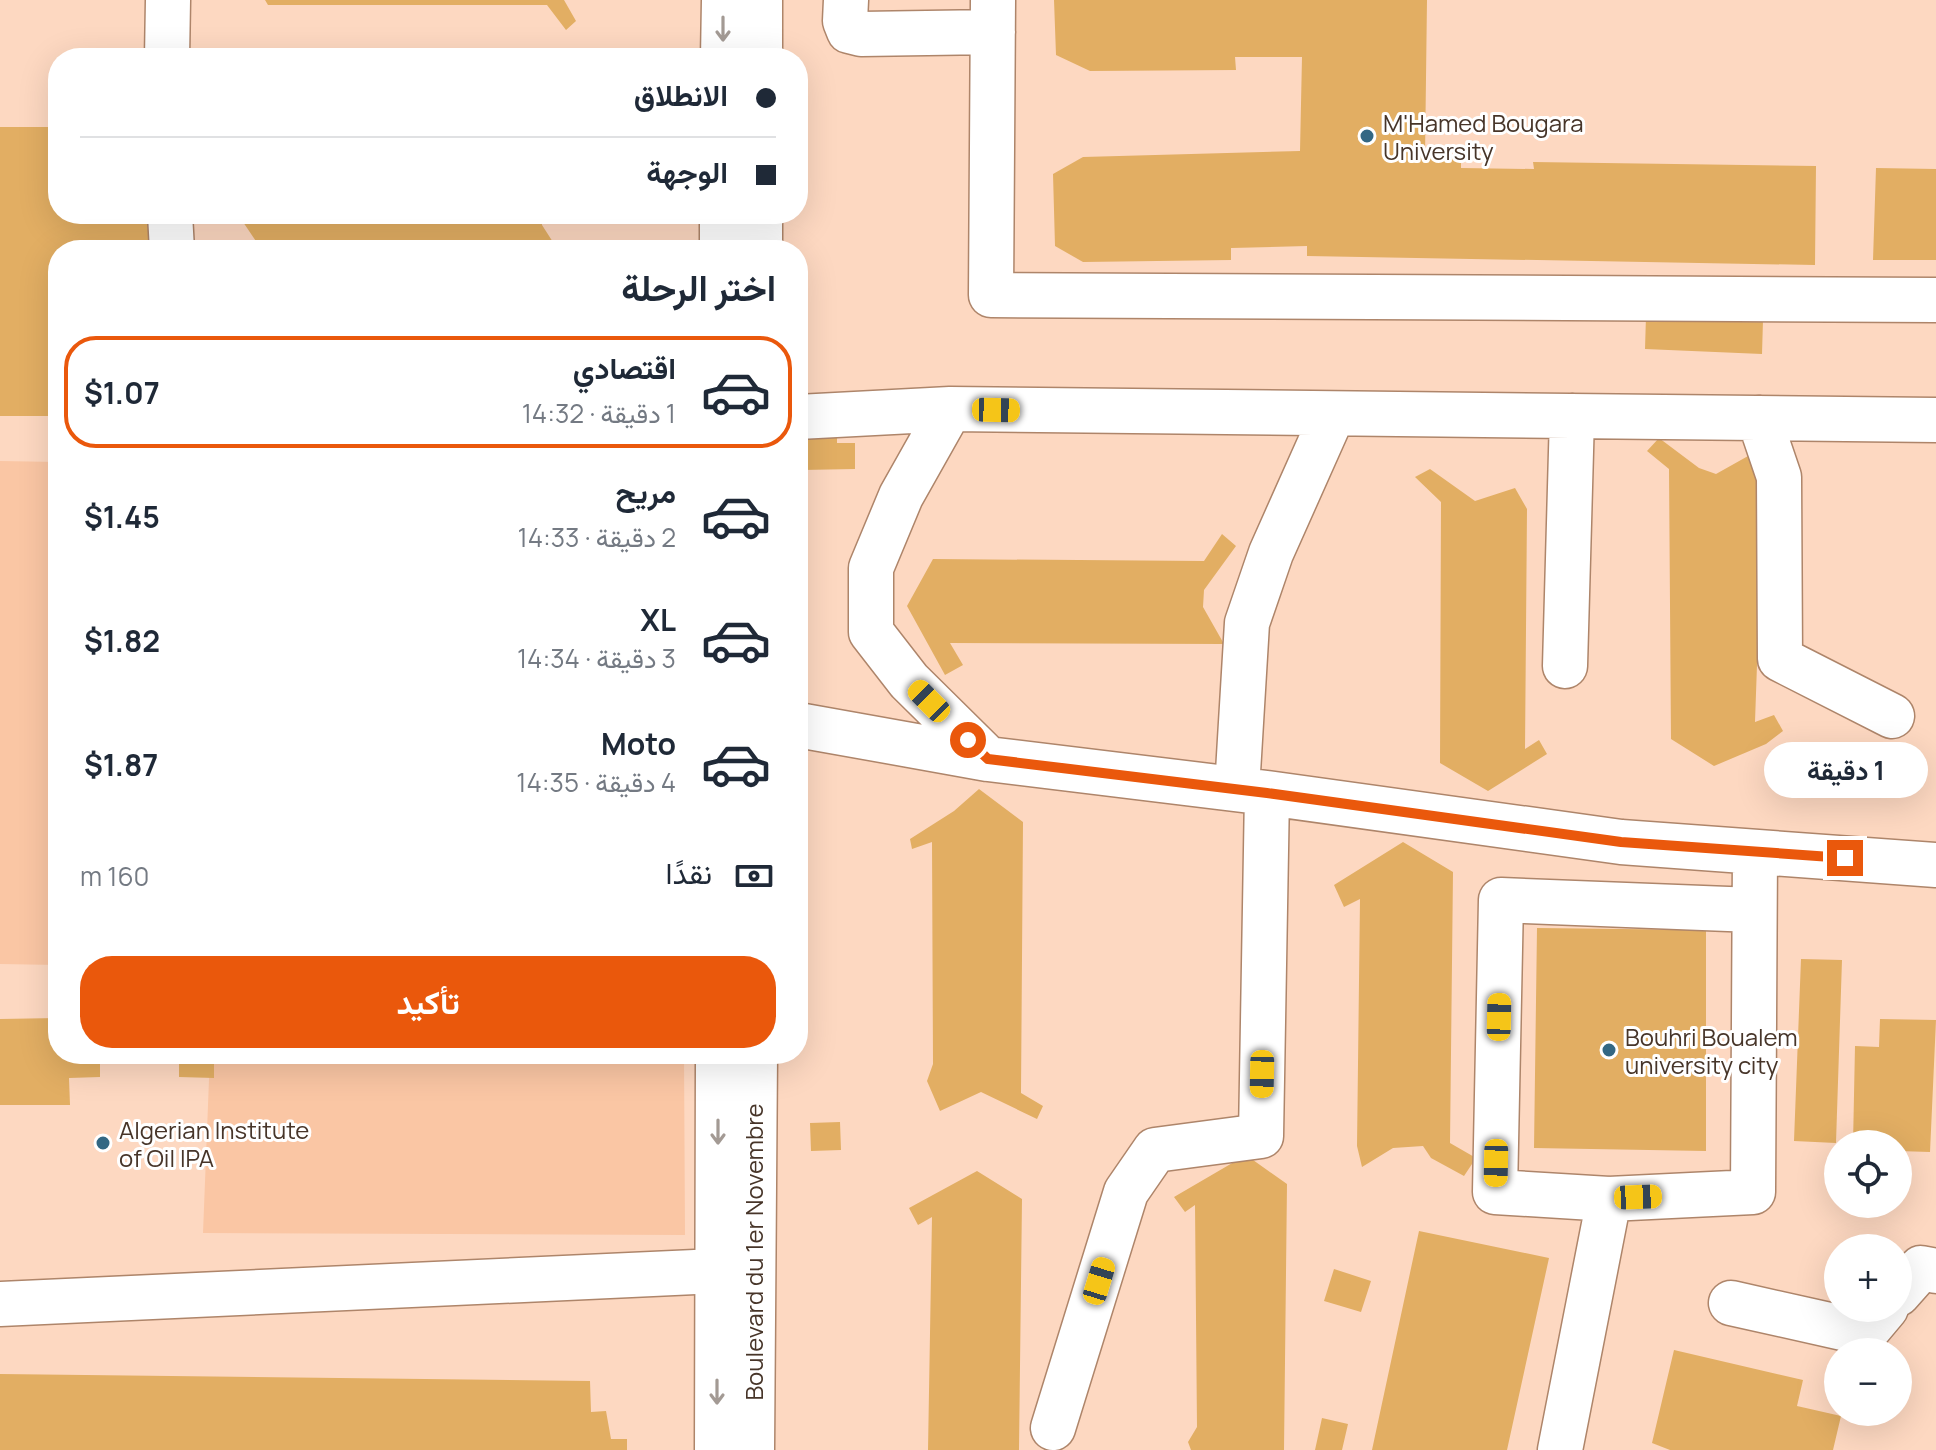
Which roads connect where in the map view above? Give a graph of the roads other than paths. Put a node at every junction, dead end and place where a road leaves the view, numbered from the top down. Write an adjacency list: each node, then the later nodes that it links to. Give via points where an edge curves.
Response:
1 (168, 0): 6 (main road)
2 (724, 0): 7 (main road, one-way to 7)
3 (760, 0): 8 (main road)
4 (846, 0): 5 (main road, via 849,31 861,34)
5 (993, 16): 9 (main road, via 991,295)
6 (167, 48)
7 (723, 48)
8 (760, 48)
9 (1936, 300)
10 (950, 409): 11 (main road); 12 (main road); 19 (main road, via 901,496 871,568 871,632 909,681)
11 (1333, 414): 13 (main road); 20 (main road, via 1271,553 1247,623)
12 (808, 416)
13 (1572, 416): 14 (main road); 16 (main road)
14 (1759, 418): 15 (main road); 17 (main road, via 1779,477 1780,659)
15 (1936, 420)
16 (1565, 666)
17 (1892, 716)
18 (808, 727): 19 (main road)
19 (988, 759): 20 (main road)
20 (1252, 791): 21 (main road, via 1621,842); 33 (main road, via 1261,1136 1155,1150 1126,1192)
21 (1755, 852): 22 (main road); 23 (main road)
22 (1936, 865)
23 (1754, 910): 26 (main road, via 1753,1192); 26 (main road, via 1501,900 1495,1192)
24 (718, 1064): 27 (main road, Boulevard du 1er Novembre, one-way to 27)
25 (755, 1064): 35 (main road, Boulevard du 1er Novembre)
26 (1609, 1199): 36 (main road)
27 (717, 1271): 31 (main road); 34 (main road, Boulevard du 1er Novembre, one-way to 34)
28 (1936, 1271): 29 (main road, via 1921,1268)
29 (1912, 1278)
30 (1731, 1303): 32 (main road, via 1865,1333)
31 (0, 1304)
32 (1874, 1322)
33 (1053, 1428)
34 (717, 1450)
35 (752, 1450)
36 (1560, 1450)

